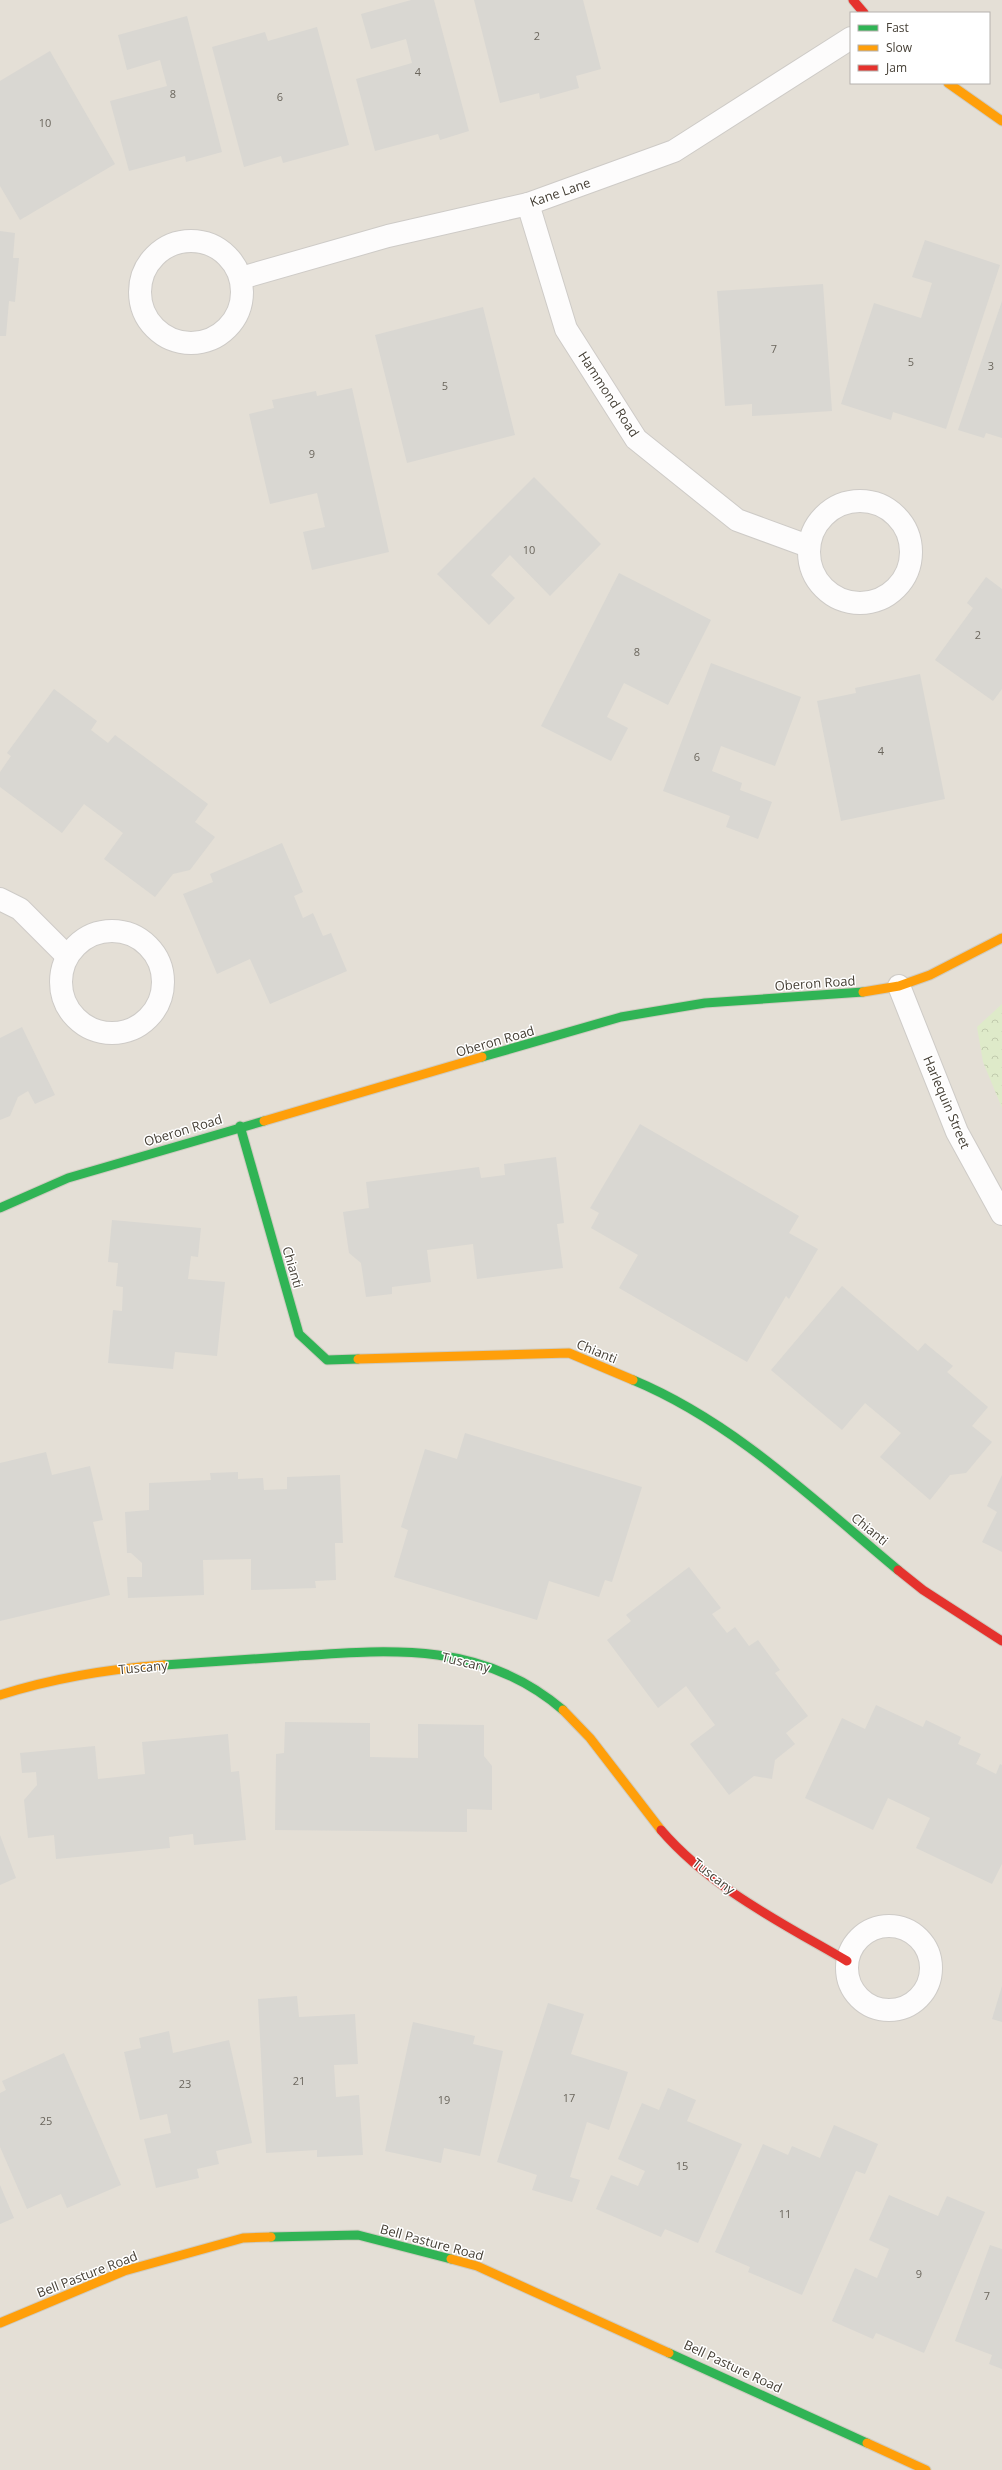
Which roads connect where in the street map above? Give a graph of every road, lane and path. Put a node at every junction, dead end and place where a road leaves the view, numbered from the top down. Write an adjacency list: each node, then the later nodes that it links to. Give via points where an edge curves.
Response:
1 (853, 0): 2 (street)
2 (863, 12)
3 (850, 39): 6 (street, Kane Lane, via 674,151)
4 (949, 84): 5 (street)
5 (1002, 120)
6 (528, 204): 7 (street, Kane Lane, via 388,236); 8 (street, Hammond Road, via 566,329 636,439 738,520)
7 (241, 278): 7 (street, via 232,260 217,247 198,240 177,242 159,251 146,266 139,286 141,306 150,324 165,337 184,343 204,342 223,333 236,318 243,298)
8 (808, 546): 8 (street, via 809,565 818,584 834,597 853,603 873,602 891,593 905,577 911,558 910,538 901,519 885,506 866,500 846,501 828,511 814,526)
9 (0, 899): 11 (street, via 20,909)
10 (1002, 938): 12 (street, Oberon Road, via 930,975)
11 (67, 956): 11 (street, via 61,976 62,996 71,1014 87,1028 106,1034 126,1033 144,1023 158,1008 164,988 162,968 154,950 138,936 119,931 98,932 80,941)
12 (899, 986): 13 (street, Oberon Road, via 848,994 704,1004 621,1017); 15 (street, Harlequin Street, via 957,1132)
13 (240, 1126): 14 (street, Oberon Road, via 68,1178); 16 (street, Chianti, via 299,1334 327,1360 569,1353 650,1387 738,1438 923,1590)
14 (0, 1208)
15 (1002, 1214)
16 (1002, 1641)
17 (0, 1695): 18 (street, Tuscany, via 30,1684 94,1671 326,1654 420,1652 479,1662 534,1688 569,1714 597,1745 643,1810 671,1842 708,1874 744,1899)
18 (847, 1961)
19 (0, 2323): 20 (street, Bell Pasture Road, via 124,2271 244,2238 358,2235 477,2266 632,2334)
20 (926, 2470)

